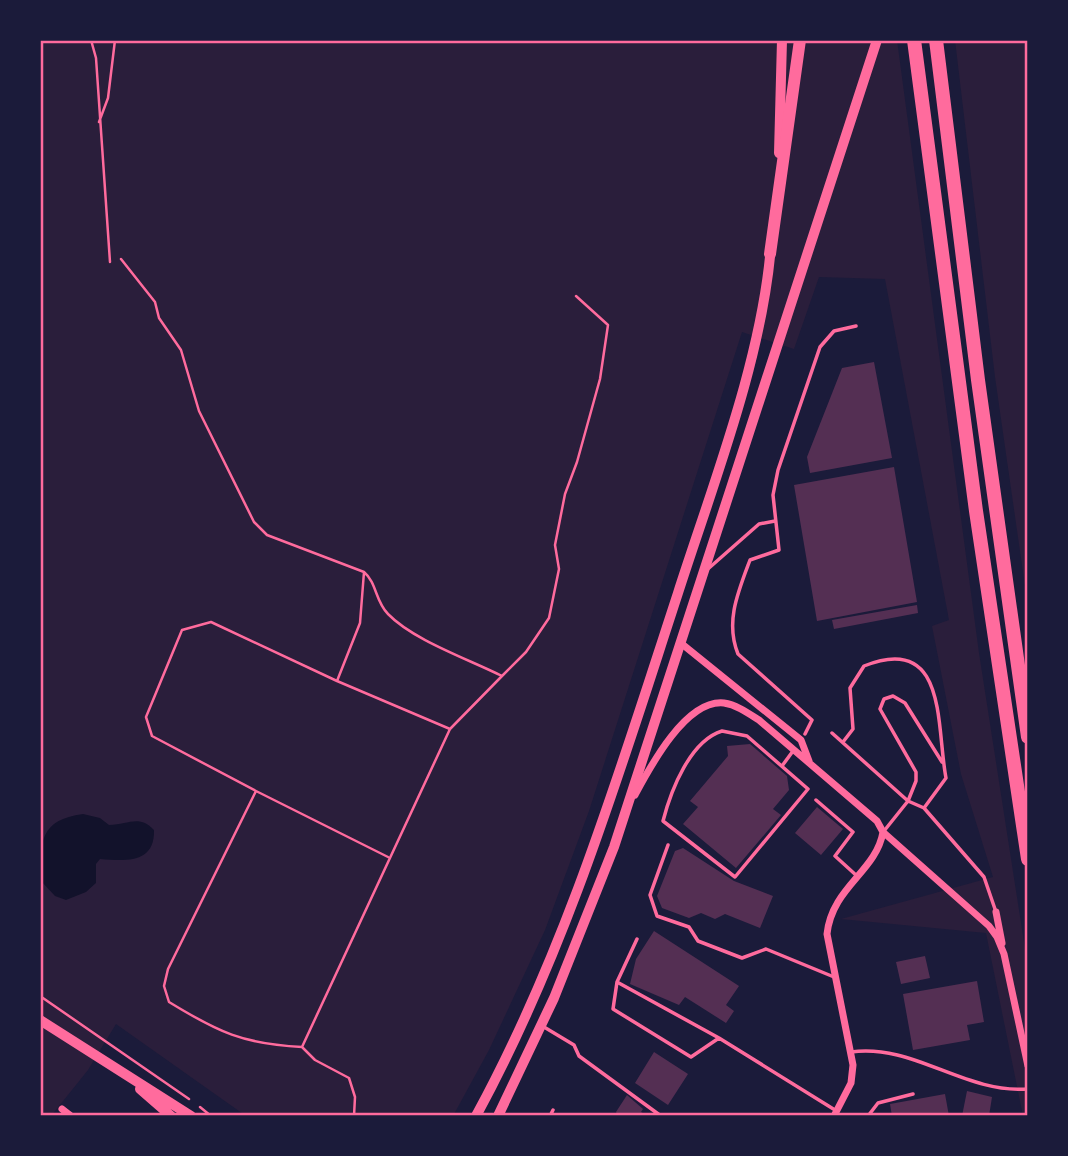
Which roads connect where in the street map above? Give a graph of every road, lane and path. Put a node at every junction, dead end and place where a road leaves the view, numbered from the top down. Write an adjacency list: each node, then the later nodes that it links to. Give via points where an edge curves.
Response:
1 (115, 40): 8 (path, via 108,98)
2 (782, 40): 9 (main road, via 782,109)
3 (800, 40): 9 (highway)
4 (877, 40): 15 (main road)
5 (914, 40): 37 (highway)
6 (936, 40): 23 (highway)
7 (93, 42): 8 (path)
8 (98, 124): 11 (path)
9 (771, 254): 63 (main road, via 739,401 596,840 536,989)
10 (121, 258): 16 (path, via 155,302 159,318 181,350 199,411 254,522 267,535)
11 (110, 262)
12 (576, 296): 18 (path, via 608,326 600,379 565,494 555,545 559,569 549,618 526,652)
13 (856, 327): 14 (lane, via 834,331 820,347 778,470 773,495)
14 (775, 521): 15 (lane, via 759,524); 22 (lane, via 779,550 750,560 730,628 738,654 812,720)
15 (707, 569): 17 (main road)
16 (364, 572): 18 (path, via 388,614 410,630); 19 (path, via 360,623)
17 (682, 644): 22 (street); 33 (main road)
18 (502, 676): 20 (path)
19 (337, 681): 20 (path); 29 (path, via 211,622 182,630 146,717 152,736)
20 (450, 729): 36 (path)
21 (831, 733): 24 (lane)
22 (803, 737): 25 (street); 27 (street)
23 (1028, 737)
24 (843, 742): 26 (lane, via 853,729 850,688 856,676 864,666 897,657 913,663 933,688 939,706); 31 (lane)
25 (794, 750): 27 (street); 28 (lane); 33 (street, via 741,708 724,703 698,709 653,763)
26 (943, 764): 31 (lane, via 905,703 893,696 884,699 880,709 884,720 916,772); 32 (lane, via 946,778)
27 (811, 765): 34 (street, via 877,821)
28 (782, 766): 28 (lane, via 747,736 722,731 709,735 699,743 663,821 735,877 808,789)
29 (256, 791): 36 (path); 48 (path, via 164,986 169,1002 217,1032 264,1045)
30 (816, 800): 38 (lane, via 853,832 835,856)
31 (908, 801): 32 (lane); 34 (lane)
32 (924, 808): 39 (lane, via 984,877)
33 (625, 814): 46 (main road)
34 (883, 832): 38 (street, via 881,845); 41 (street, via 989,926)
35 (668, 845): 42 (lane, via 650,895 657,916 689,928 698,941 743,958 766,949)
36 (389, 858): 48 (path)
37 (1028, 859)
38 (857, 876): 42 (street, via 829,918 827,934)
39 (996, 912): 41 (street)
40 (637, 939): 43 (lane)
41 (1002, 947): 50 (street)
42 (836, 977): 49 (street)
43 (617, 982): 47 (lane); 47 (lane, via 613,1009 691,1057)
44 (40, 996): 61 (path)
45 (40, 1020): 51 (main road)
46 (541, 1026): 57 (main road); 65 (lane, via 574,1045 579,1056)
47 (719, 1038): 56 (lane)
48 (302, 1047): 62 (path, via 315,1060 349,1077)
49 (851, 1052): 52 (lane, via 877,1051 935,1065 953,1077); 56 (street, via 851,1083)
50 (1028, 1066)
51 (119, 1071): 59 (main road); 60 (main road)
52 (1028, 1089)
53 (913, 1094): 66 (lane, via 878,1103)
54 (62, 1109): 58 (street)
55 (553, 1110): 64 (lane)
56 (835, 1114)
57 (501, 1115)
58 (71, 1116)
59 (171, 1116)
60 (191, 1116)
61 (211, 1116)
62 (354, 1116)
63 (476, 1116)
64 (550, 1116)
65 (661, 1116)
66 (868, 1116)

